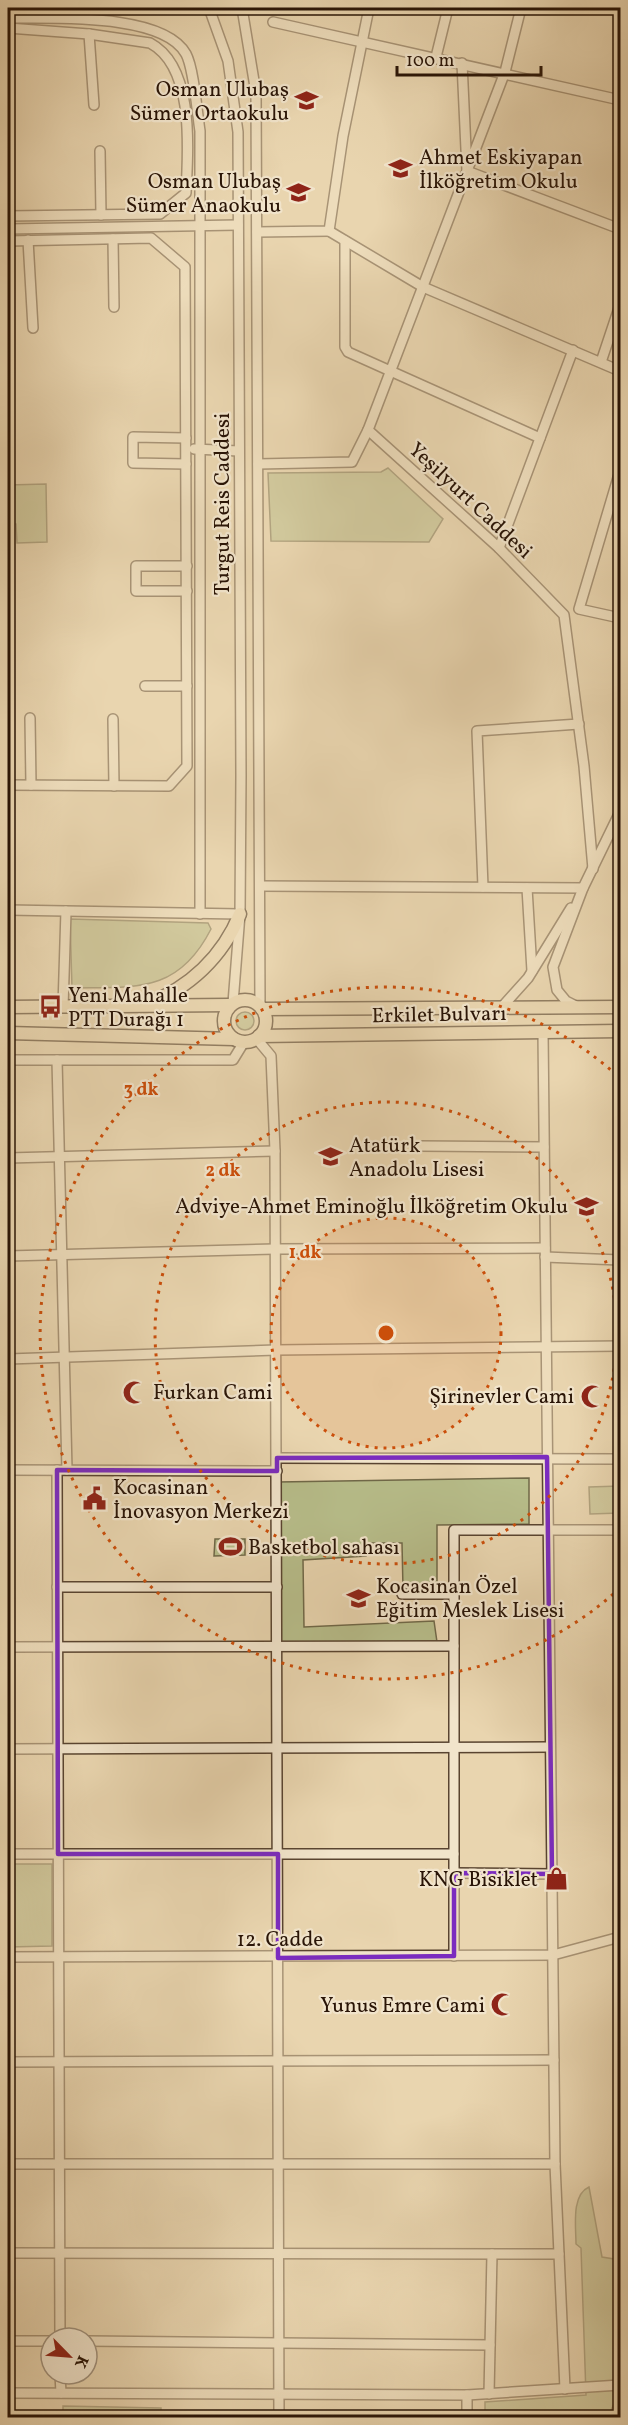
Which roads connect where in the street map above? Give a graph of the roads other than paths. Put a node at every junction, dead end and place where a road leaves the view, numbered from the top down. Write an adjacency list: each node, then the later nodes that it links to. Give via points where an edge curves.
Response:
1 (209, 8): 22 (street, Turgut Reis Caddesi, via 223,43 234,97)
2 (217, 8): 3 (street)
3 (235, 8)
4 (242, 8): 27 (street, Turgut Reis Caddesi, via 256,93)
5 (369, 8): 12 (street)
6 (448, 8): 13 (street)
7 (521, 8): 15 (street)
8 (8, 18): 23 (street, via 116,23 154,30 178,44 187,56 200,131)
9 (273, 22): 12 (street)
10 (8, 28): 11 (street)
11 (89, 34): 17 (street); 20 (street, via 150,43 168,56 180,79 188,143 186,193 160,214)
12 (364, 41): 13 (street); 26 (street, via 343,136)
13 (436, 57): 14 (street)
14 (462, 63): 15 (street); 19 (street)
15 (506, 72): 16 (street); 19 (street)
16 (621, 100)
17 (94, 105)
18 (100, 151): 20 (street)
19 (467, 171): 25 (street); 32 (street)
20 (101, 215): 21 (street)
21 (8, 216)
22 (238, 225): 23 (street); 45 (street, Turgut Reis Caddesi)
23 (198, 226): 24 (street); 44 (street)
24 (8, 229)
25 (621, 229)
26 (329, 231): 27 (street); 31 (street)
27 (257, 232): 47 (street, Turgut Reis Caddesi)
28 (113, 239): 29 (street); 34 (street); 41 (street, via 151,238 185,267)
29 (28, 240): 30 (street); 35 (street)
30 (8, 241)
31 (345, 241): 32 (street); 39 (street, via 345,347 352,355)
32 (423, 287): 36 (street); 39 (street)
33 (621, 305): 37 (street)
34 (114, 307)
35 (33, 328)
36 (573, 350): 37 (street); 42 (street)
37 (601, 362): 38 (street)
38 (621, 371)
39 (390, 372): 40 (street); 42 (street)
40 (368, 430): 47 (street, via 352,462); 49 (street, Yeşilyurt Caddesi)
41 (186, 438): 43 (street); 46 (street, via 133,437 133,463)
42 (540, 438): 49 (street)
43 (186, 449): 44 (street); 46 (street)
44 (199, 450): 45 (street); 71 (street)
45 (239, 451): 72 (street, Turgut Reis Caddesi)
46 (186, 464): 50 (street)
47 (258, 464): 65 (street, Turgut Reis Caddesi)
48 (621, 471): 52 (street)
49 (499, 548): 53 (street, Yeşilyurt Caddesi)
50 (186, 566): 51 (street); 51 (street, via 136,566 136,591)
51 (187, 591): 56 (street)
52 (579, 609): 53 (street); 54 (street)
53 (564, 615): 59 (street)
54 (621, 618)
55 (145, 686): 56 (street)
56 (187, 686): 62 (street, via 187,766 170,786)
57 (30, 718): 61 (street)
58 (113, 719): 62 (street)
59 (579, 724): 64 (street); 66 (street, via 477,731)
60 (8, 785): 61 (street)
61 (31, 785): 62 (street)
62 (114, 786)
63 (621, 812): 64 (street)
64 (593, 869): 68 (street)
65 (260, 886): 66 (street); 78 (street, Turgut Reis Caddesi)
66 (483, 887): 67 (street)
67 (527, 888): 68 (street); 73 (street)
68 (583, 888): 73 (street); 79 (street, via 553,972 561,996)
69 (8, 910): 70 (street)
70 (66, 911): 71 (street); 77 (street)
71 (200, 914): 72 (street)
72 (240, 914): 74 (street, Turgut Reis Caddesi); 75 (main road, via 228,939 203,969 166,995)
73 (532, 971): 81 (street, via 521,989)
74 (231, 1004): 75 (main road); 78 (main road, via 249,1000); 86 (main road, via 224,1023 227,1033)
75 (138, 1006): 77 (main road)
76 (8, 1007): 77 (main road)
77 (63, 1007)
78 (261, 1007): 81 (main road, Erkilet Bulvarı); 85 (main road, via 266,1021)
79 (578, 1007): 80 (main road, Erkilet Bulvarı); 81 (main road, Erkilet Bulvarı)
80 (621, 1007)
81 (501, 1008)
82 (621, 1031): 83 (main road, Erkilet Bulvarı)
83 (543, 1032): 85 (main road, Erkilet Bulvarı); 90 (street)
84 (8, 1033): 86 (main road)
85 (258, 1037): 86 (main road); 91 (street, via 271,1056)
86 (239, 1041): 88 (street, via 233,1060)
87 (8, 1060): 88 (street)
88 (57, 1060): 92 (street)
89 (420, 1146): 90 (street)
90 (544, 1147): 95 (street)
91 (275, 1151): 92 (street); 94 (street)
92 (59, 1156): 93 (street); 96 (street)
93 (8, 1158)
94 (275, 1249): 95 (street); 96 (street); 101 (street)
95 (545, 1253): 98 (street); 100 (street)
96 (62, 1255): 97 (street); 102 (street)
97 (8, 1256)
98 (621, 1260)
99 (621, 1346): 100 (street)
100 (546, 1347): 101 (street); 104 (street)
101 (276, 1350): 102 (street); 105 (street)
102 (64, 1357): 103 (street); 108 (street)
103 (8, 1359)
104 (548, 1457): 105 (street); 106 (street); 110 (street)
105 (277, 1458): 109 (street)
106 (621, 1459)
107 (8, 1470): 108 (street)
108 (62, 1470): 109 (street); 112 (street)
109 (277, 1471): 113 (street)
110 (548, 1530): 111 (street); 115 (street, via 454,1530); 120 (street)
111 (621, 1530)
112 (57, 1587): 113 (street); 119 (street)
113 (277, 1587): 116 (street)
114 (402, 1594): 115 (street)
115 (454, 1594): 117 (street)
116 (278, 1646): 117 (street); 119 (street); 124 (street)
117 (454, 1646): 121 (street)
118 (8, 1647): 119 (street)
119 (58, 1647): 123 (street)
120 (550, 1747): 121 (street); 130 (street)
121 (454, 1748): 124 (street); 128 (street)
122 (8, 1749): 123 (street)
123 (58, 1749): 124 (street); 126 (street)
124 (278, 1749): 127 (street)
125 (8, 1854): 126 (street)
126 (58, 1854): 127 (street); 135 (street)
127 (278, 1854): 128 (street); 136 (street)
128 (454, 1854): 129 (street)
129 (454, 1873): 130 (street); 133 (street)
130 (552, 1874): 132 (street)
131 (621, 1937): 132 (street, 12. Cadde)
132 (553, 1955): 133 (street, 12. Cadde); 137 (street)
133 (454, 1956): 136 (street, 12. Cadde)
134 (8, 1957): 135 (street, 12. Cadde)
135 (59, 1957): 136 (street, 12. Cadde); 140 (street)
136 (278, 1958): 138 (street)
137 (554, 2060): 138 (street); 144 (street)
138 (278, 2061): 140 (street); 143 (street)
139 (8, 2062): 140 (street)
140 (59, 2062): 142 (street)
141 (8, 2164): 142 (street)
142 (60, 2164): 143 (street); 146 (street)
143 (278, 2164): 144 (street); 147 (street)
144 (555, 2164): 149 (street)
145 (8, 2253): 146 (street)
146 (60, 2253): 147 (street); 150 (street)
147 (278, 2253): 148 (street); 154 (street)
148 (492, 2254): 149 (street); 155 (street)
149 (559, 2254): 158 (street)
150 (60, 2326)
151 (8, 2341): 152 (street)
152 (39, 2341)
153 (99, 2341): 154 (street)
154 (278, 2341): 155 (street); 162 (street)
155 (490, 2345): 161 (street)
156 (621, 2385): 158 (street)
157 (61, 2386): 160 (street)
158 (565, 2389): 161 (street)
159 (8, 2393): 160 (street)
160 (61, 2393): 162 (street)
161 (489, 2394): 163 (street)
162 (278, 2395): 163 (street); 164 (street)
163 (467, 2395): 165 (street)
164 (279, 2418)
165 (467, 2418)

